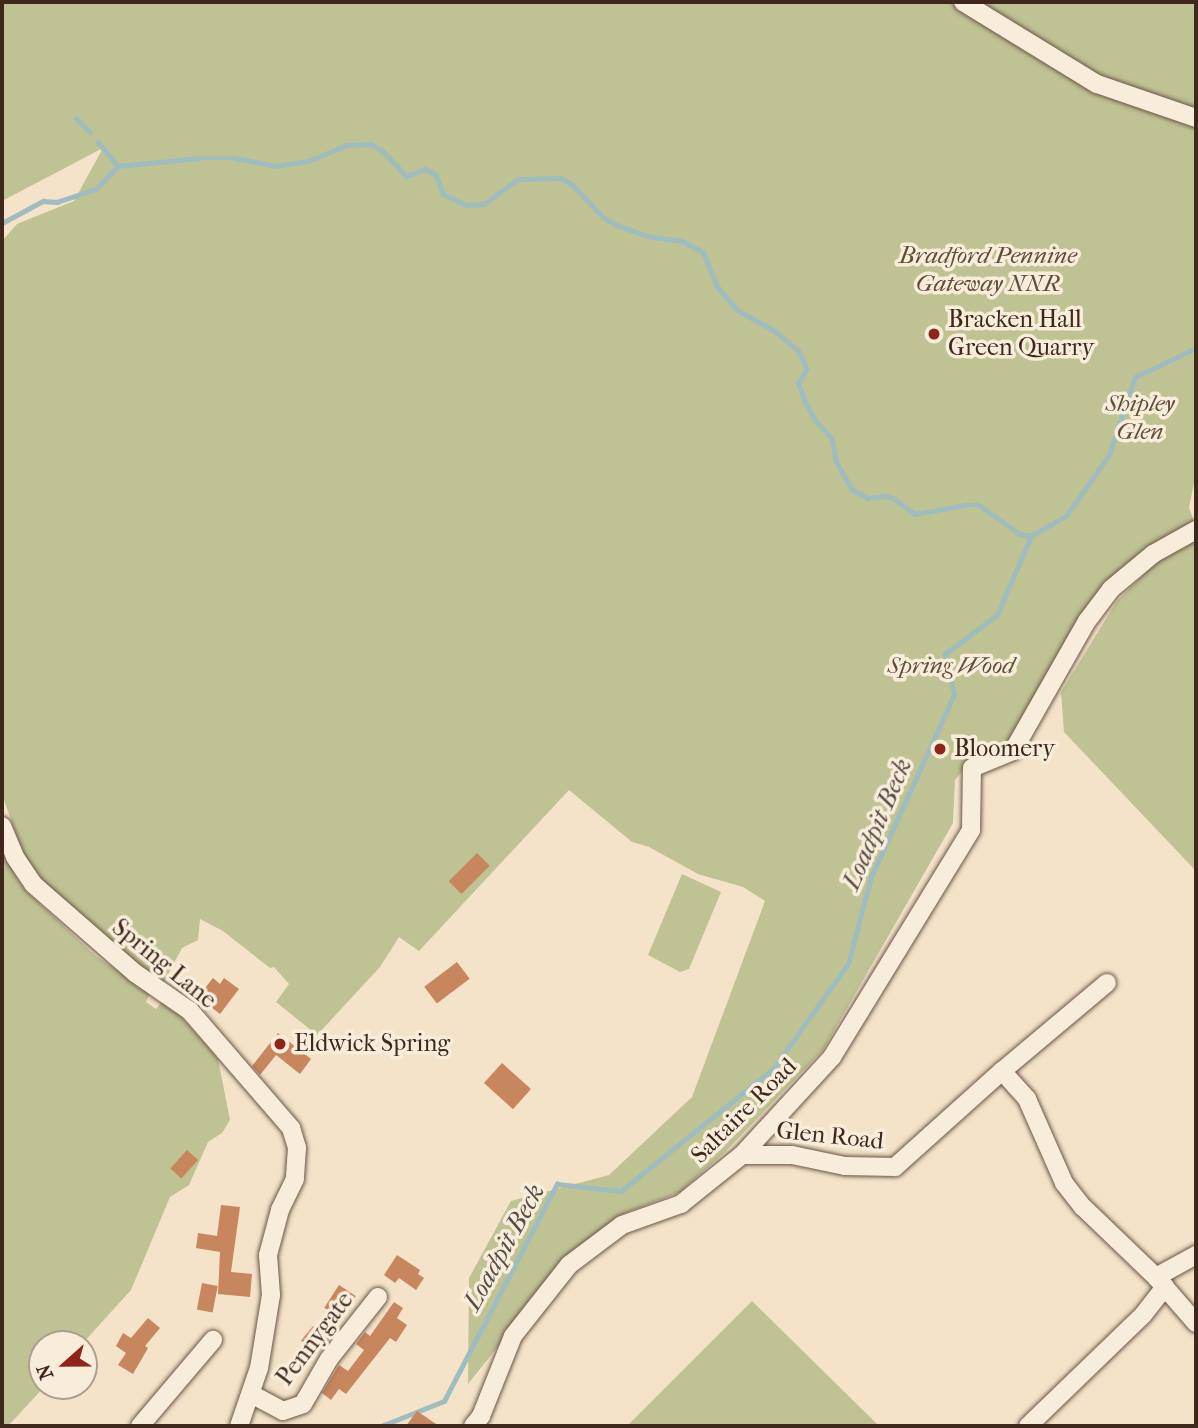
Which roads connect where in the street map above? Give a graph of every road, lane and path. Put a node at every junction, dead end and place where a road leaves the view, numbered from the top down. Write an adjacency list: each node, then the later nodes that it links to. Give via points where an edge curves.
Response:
1 (963, 2): 2 (street, via 1097,84)
2 (1196, 118)
3 (1196, 530): 7 (street, Saltaire Road, via 1153,554 1111,589 1087,621 1013,751 972,768 971,830 832,1057)
4 (2, 826): 13 (street, Spring Lane, via 33,884 135,973 190,1012 291,1128 297,1148 295,1179 280,1210 268,1255 271,1295)
5 (1107, 983): 6 (street, Glen Road)
6 (1002, 1071): 7 (street, Glen Road, via 895,1167 845,1166 792,1155); 9 (street, via 1027,1099 1064,1183)
7 (741, 1155): 16 (street, Saltaire Road, via 681,1204 622,1225 569,1265 513,1336)
8 (1196, 1255): 9 (street)
9 (1161, 1282): 11 (street); 17 (street, via 1143,1315)
10 (378, 1297): 13 (street, Pennygate, via 329,1359 303,1404 283,1411)
11 (1196, 1323)
12 (213, 1340): 14 (street)
13 (253, 1395): 15 (street, Spring Lane)
14 (140, 1426)
15 (239, 1426)
16 (473, 1426)
17 (1028, 1426)

